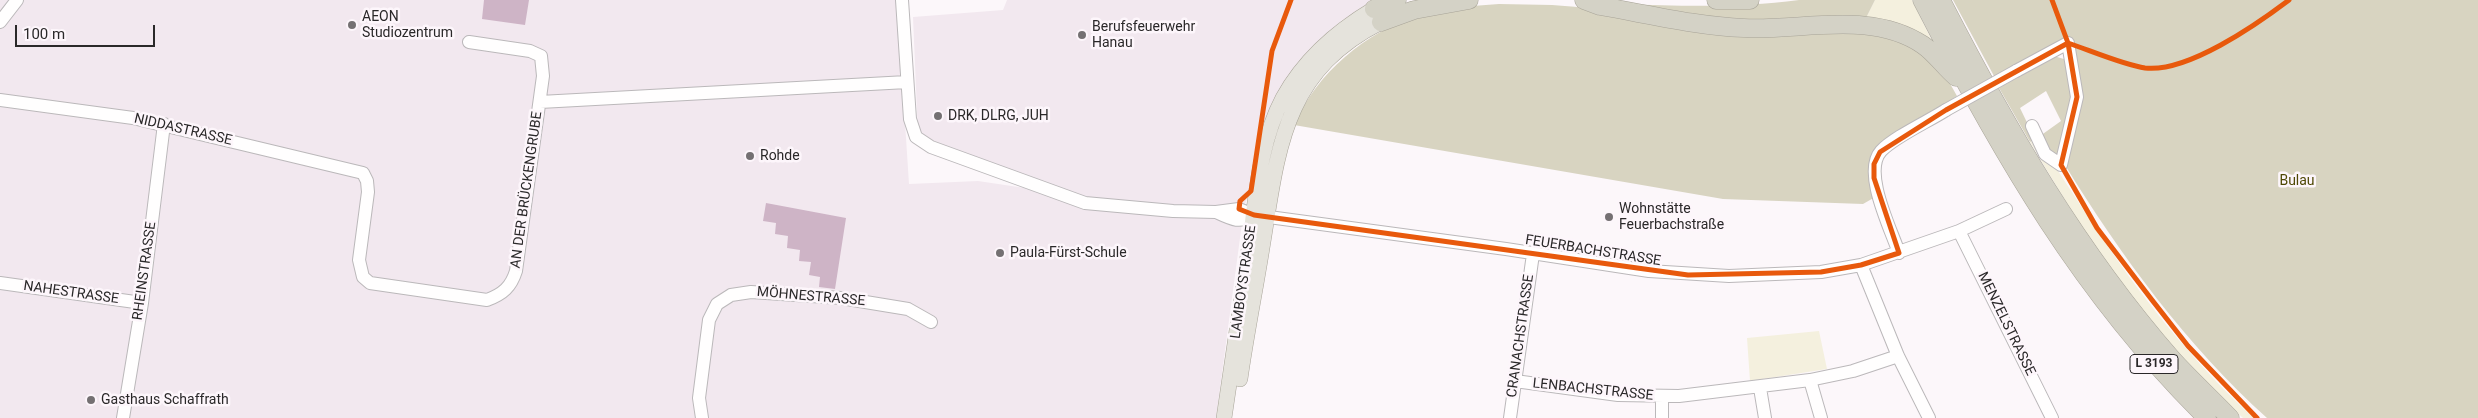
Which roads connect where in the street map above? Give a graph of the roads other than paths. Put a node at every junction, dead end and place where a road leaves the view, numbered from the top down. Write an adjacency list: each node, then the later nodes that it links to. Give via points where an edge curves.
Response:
1 (17, 0): 11 (street)
2 (902, 0): 13 (street)
3 (1397, 0): 10 (highway)
4 (1469, 0): 10 (highway, via 1414,10)
5 (1584, 0): 14 (highway, via 1600,6 1716,26 1845,25 1882,28 1924,46)
6 (1716, 0): 7 (highway)
7 (1750, 0)
8 (1922, 0): 14 (highway, L 3193)
9 (1941, 0): 45 (highway, L 3193, via 2023,152 2064,218 2118,293 2172,359)
10 (1375, 10): 21 (main road, LAMBOYSTRASSE, via 1356,36 1317,71 1297,100)
11 (0, 22)
12 (469, 42): 16 (street, AN DER BRÜCKENGRUBE, via 530,51 541,56)
13 (907, 82): 16 (street, AN DER BRÜCKENGRUBE); 21 (street, FEUERBACHSTRASSE, via 910,119 916,137 931,147 1085,203 1164,210 1216,212 1239,209)
14 (1968, 87): 44 (highway, L 3193, via 2020,180 2079,270 2160,371)
15 (0, 100): 17 (street, NIDDASTRASSE)
16 (540, 102): 19 (street, AN DER BRÜCKENGRUBE, via 516,271 512,284 498,296 487,300 370,284 363,277 358,260 368,192)
17 (164, 124): 19 (street, NIDDASTRASSE); 27 (street, RHEINSTRASSE)
18 (2032, 126): 23 (street, bridge, via 2045,154 2061,165 2077,97 2068,43 1946,110 1885,148 1874,164 1874,178)
19 (363, 173)
20 (2006, 209): 22 (street, FEUERBACHSTRASSE)
21 (1260, 216): 24 (street, FEUERBACHSTRASSE); 36 (main road, LAMBOYSTRASSE); 37 (main road, LAMBOYSTRASSE)
22 (1959, 231): 23 (street, FEUERBACHSTRASSE); 43 (street, MENZELSTRASSE)
23 (1899, 253): 25 (street, FEUERBACHSTRASSE)
24 (1532, 254): 25 (street, FEUERBACHSTRASSE, via 1649,271 1710,276 1811,273); 31 (street, CRANACHSTRASSE)
25 (1861, 265): 29 (street)
26 (0, 283): 27 (street, NAHESTRASSE)
27 (142, 303): 34 (street, RHEINSTRASSE)
28 (931, 322): 35 (street, MÖHNESTRASSE, via 908,309 850,300 766,292 731,295 717,304 709,320 699,398)
29 (1898, 356): 30 (street, LENBACHSTRASSE, via 1853,371); 42 (street)
30 (1810, 380): 32 (street, LENBACHSTRASSE); 41 (street)
31 (1515, 381): 33 (street, LENBACHSTRASSE, via 1618,395); 38 (street, CRANACHSTRASSE)
32 (1760, 388): 33 (street, LENBACHSTRASSE); 40 (street)
33 (1662, 397): 39 (street)
34 (123, 418)
35 (702, 418)
36 (1224, 418)
37 (1234, 418)
38 (1510, 418)
39 (1662, 418)
40 (1765, 418)
41 (1821, 418)
42 (1929, 418)
43 (2052, 418)
44 (2207, 418)
45 (2230, 418)

